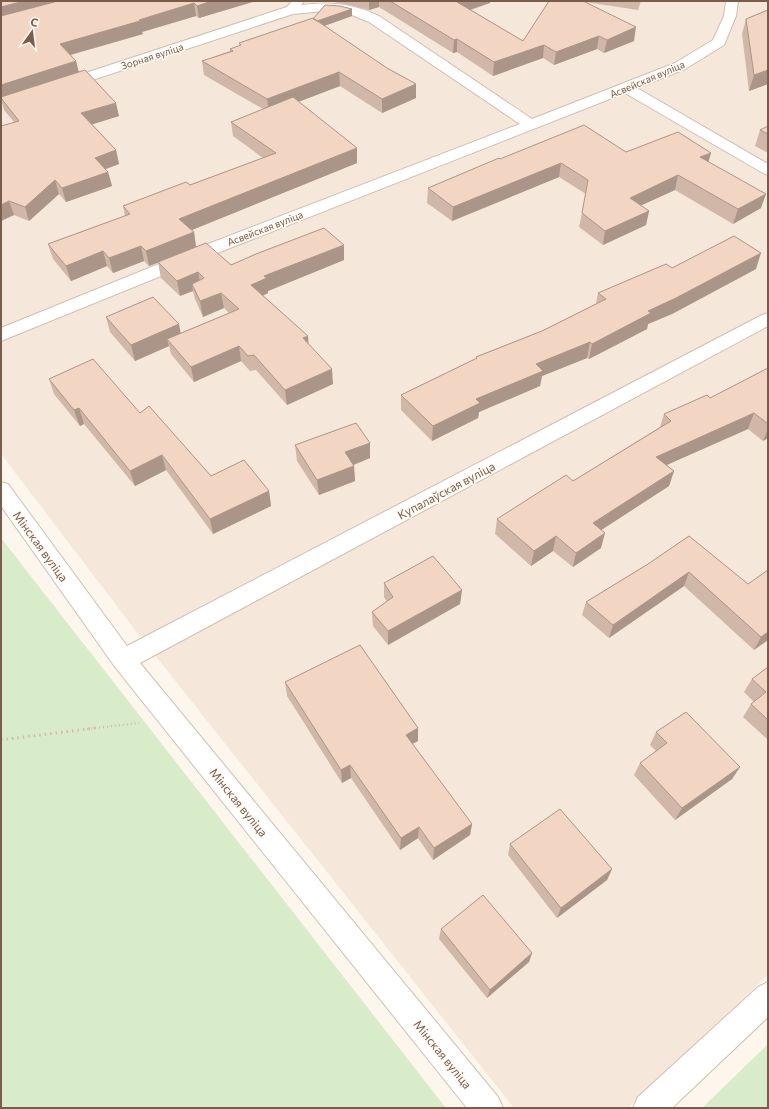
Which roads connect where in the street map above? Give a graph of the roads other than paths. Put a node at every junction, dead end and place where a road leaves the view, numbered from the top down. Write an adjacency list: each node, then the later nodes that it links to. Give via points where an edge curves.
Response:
1 (732, 1): 3 (street, Асвейская вуліца, via 730,16 719,42 680,66)
2 (295, 6): 4 (street, Зорная вуліца); 5 (street, via 344,6 359,10)
3 (626, 88): 5 (street, Асвейская вуліца); 6 (street)
4 (53, 89)
5 (531, 124): 8 (street, Асвейская вуліца, via 206,251)
6 (768, 170)
7 (768, 319): 10 (street, Купалаўская вуліца)
8 (1, 336)
9 (1, 490): 10 (street, Мінская вуліца)
10 (123, 660): 12 (street, Мінская вуліца)
11 (768, 997): 13 (street)
12 (487, 1108)
13 (649, 1108)

